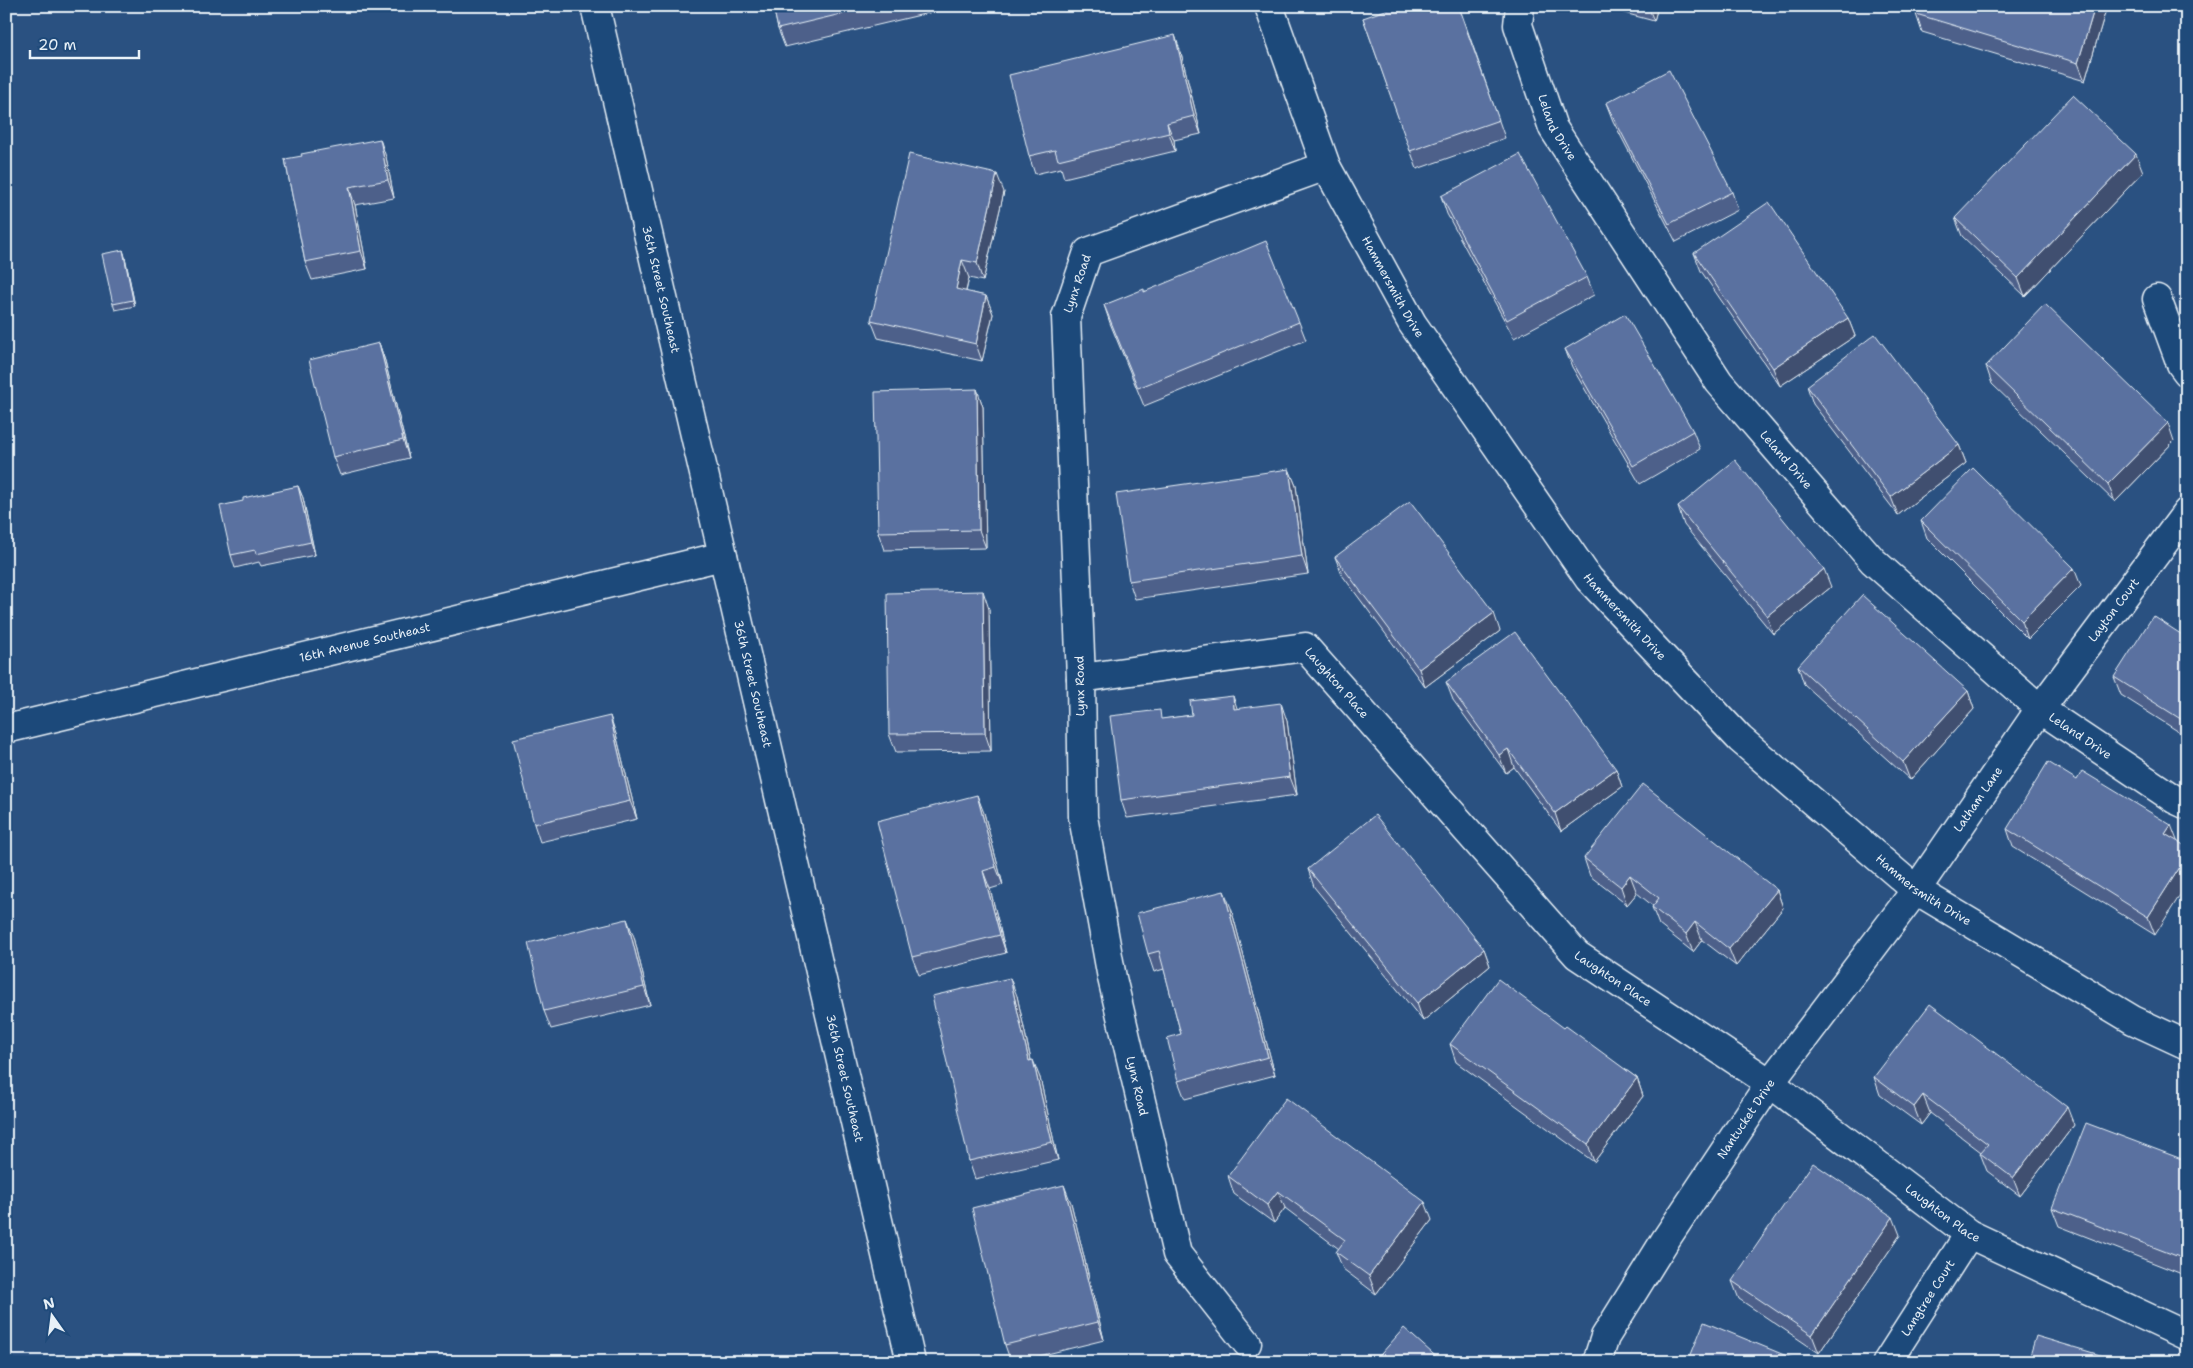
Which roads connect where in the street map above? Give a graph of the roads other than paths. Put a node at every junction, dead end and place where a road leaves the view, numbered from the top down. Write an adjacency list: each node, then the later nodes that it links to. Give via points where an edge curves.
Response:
1 (595, 6): 8 (street, 36th Street Southeast)
2 (1269, 6): 4 (street, Hammersmith Drive)
3 (1520, 6): 10 (street, Leland Drive, via 1518,25 1553,128 1718,382 1873,561)
4 (1326, 166): 9 (street, Lynx Road, via 1088,252 1066,317); 13 (street, Hammersmith Drive, via 1412,323 1589,579 1740,739)
5 (2157, 299): 6 (street, via 2181,364)
6 (2187, 372)
7 (2187, 512): 10 (street, Layton Court)
8 (723, 556): 11 (street, 16th Avenue Southeast); 19 (street, 36th Street Southeast)
9 (1081, 678): 15 (street, Laughton Place, via 1305,647 1577,955); 18 (street, Lynx Road, via 1082,817 1112,978 1177,1254)
10 (2040, 708): 12 (street, Leland Drive); 13 (street, Latham Lane)
11 (6, 729)
12 (2187, 805)
13 (1916, 890): 14 (street, Hammersmith Drive, via 2133,1020); 15 (street, Nantucket Drive)
14 (2187, 1045)
15 (1770, 1082): 16 (street, Laughton Place); 20 (street, Nantucket Drive, via 1610,1329)
16 (1969, 1234): 17 (street, Laughton Place); 21 (street, Langtree Court)
17 (2187, 1336)
18 (1246, 1343)
19 (911, 1362)
20 (1597, 1362)
21 (1887, 1362)

